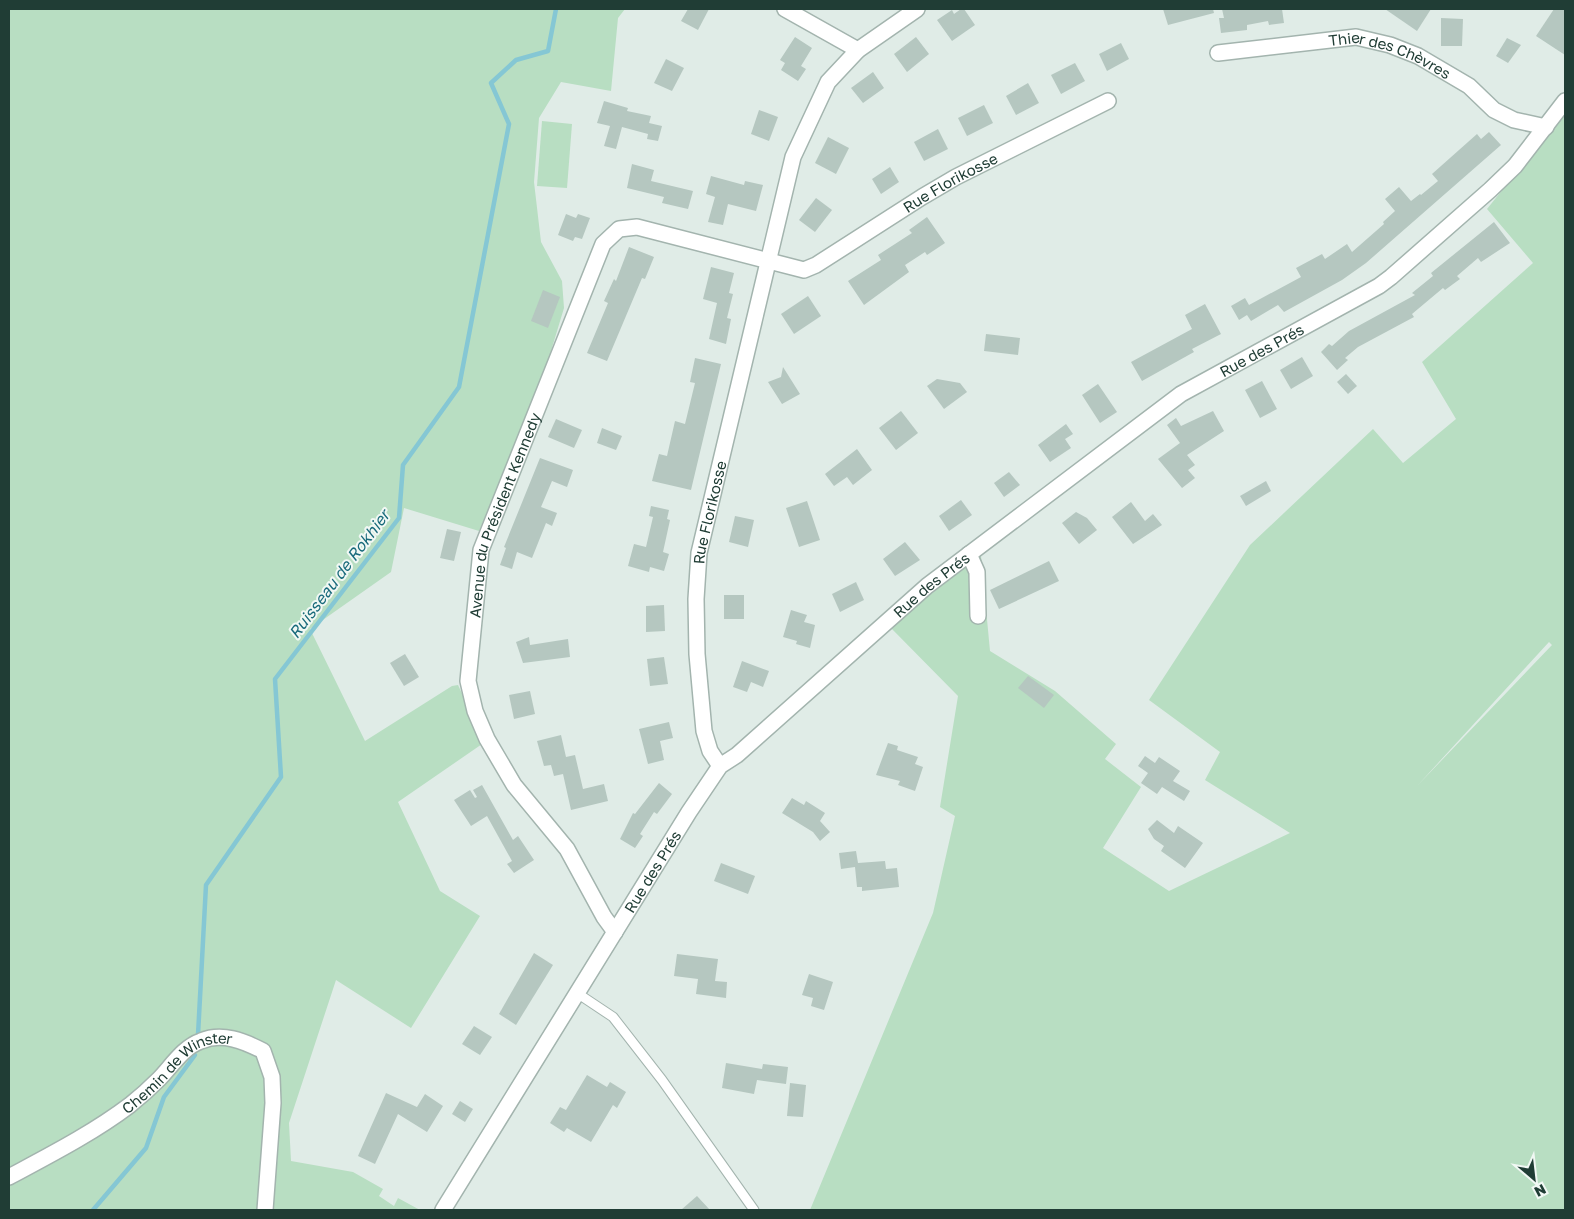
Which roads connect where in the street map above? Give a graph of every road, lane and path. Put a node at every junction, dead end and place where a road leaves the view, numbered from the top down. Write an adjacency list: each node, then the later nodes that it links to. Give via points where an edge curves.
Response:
1 (785, 9): 3 (street)
2 (917, 9): 3 (street, Rue Florikosse)
3 (858, 50): 8 (street, Rue Florikosse, via 828,82 792,157)
4 (1218, 53): 7 (street, Thier des Chèvres, via 1356,37 1418,56 1469,86 1494,110 1514,120)
5 (1108, 101): 8 (street, Rue Florikosse, via 947,182 816,265 804,270)
6 (1565, 101): 7 (street, Rue des Prés)
7 (1546, 127): 9 (street, Rue des Prés, via 1515,166 1490,190 1379,286 1181,394)
8 (767, 260): 11 (street, Rue Florikosse, via 699,553 697,626 704,731); 12 (street, Avenue du Président Kennedy, via 637,227 619,230 609,236 599,253 481,550 468,681 475,711 514,785 567,849)
9 (969, 554): 10 (street, via 977,572); 11 (street, Rue des Prés, via 900,608 737,755)
10 (978, 616)
11 (720, 766): 12 (street, Rue des Prés)
12 (615, 932): 13 (street, Rue des Prés)
13 (577, 993): 16 (street, Rue des Prés); 17 (lane, via 613,1017)
14 (9, 1177): 15 (street, Chemin de Winster, via 83,1136 130,1105 158,1081 187,1049 200,1041 218,1037 240,1040 263,1051 272,1077)
15 (265, 1210)
16 (442, 1210)
17 (754, 1210)

